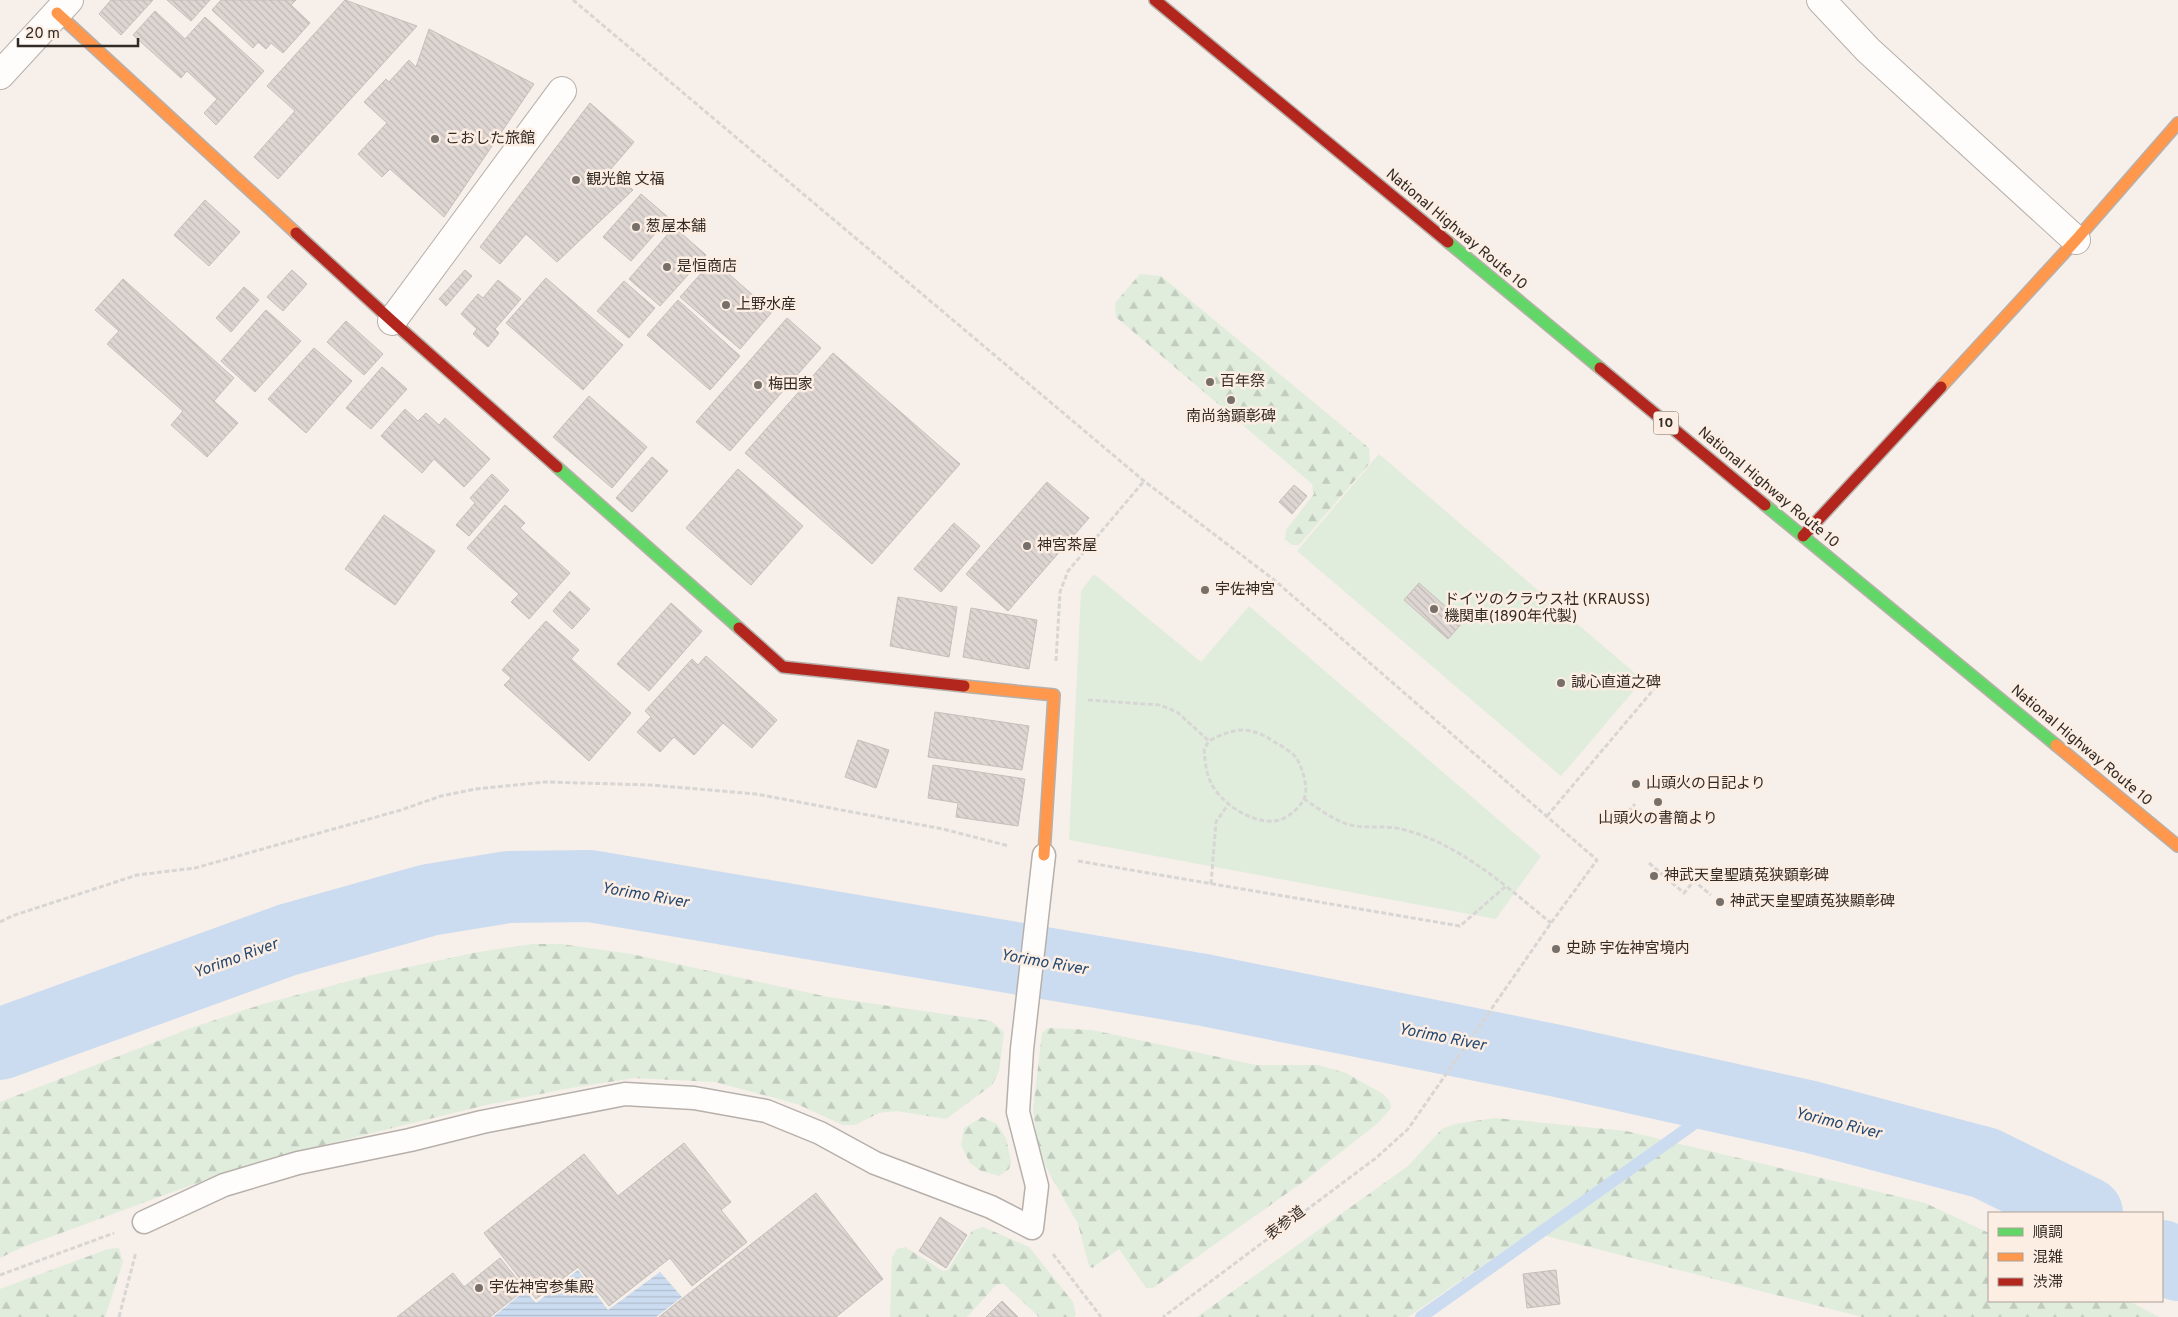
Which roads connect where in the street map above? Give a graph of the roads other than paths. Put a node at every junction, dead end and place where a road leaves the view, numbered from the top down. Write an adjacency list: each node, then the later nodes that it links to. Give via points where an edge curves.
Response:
1 (1155, 0): 9 (main road, National Highway Route 10 / 10)
2 (1821, 0): 7 (street, via 1868,50)
3 (63, 7): 4 (street); 8 (main road)
4 (0, 75)
5 (562, 91): 8 (street)
6 (2178, 123): 7 (main road)
7 (2076, 240): 9 (main road)
8 (392, 321): 11 (main road, via 783,668 1054,695)
9 (1803, 536): 10 (main road, National Highway Route 10 / 10)
10 (2178, 846)
11 (1043, 863): 12 (lane, via 1018,1112 1037,1186 1032,1228 992,1207 876,1163 766,1111 694,1098 625,1094 298,1163 224,1184)
12 (144, 1222)

